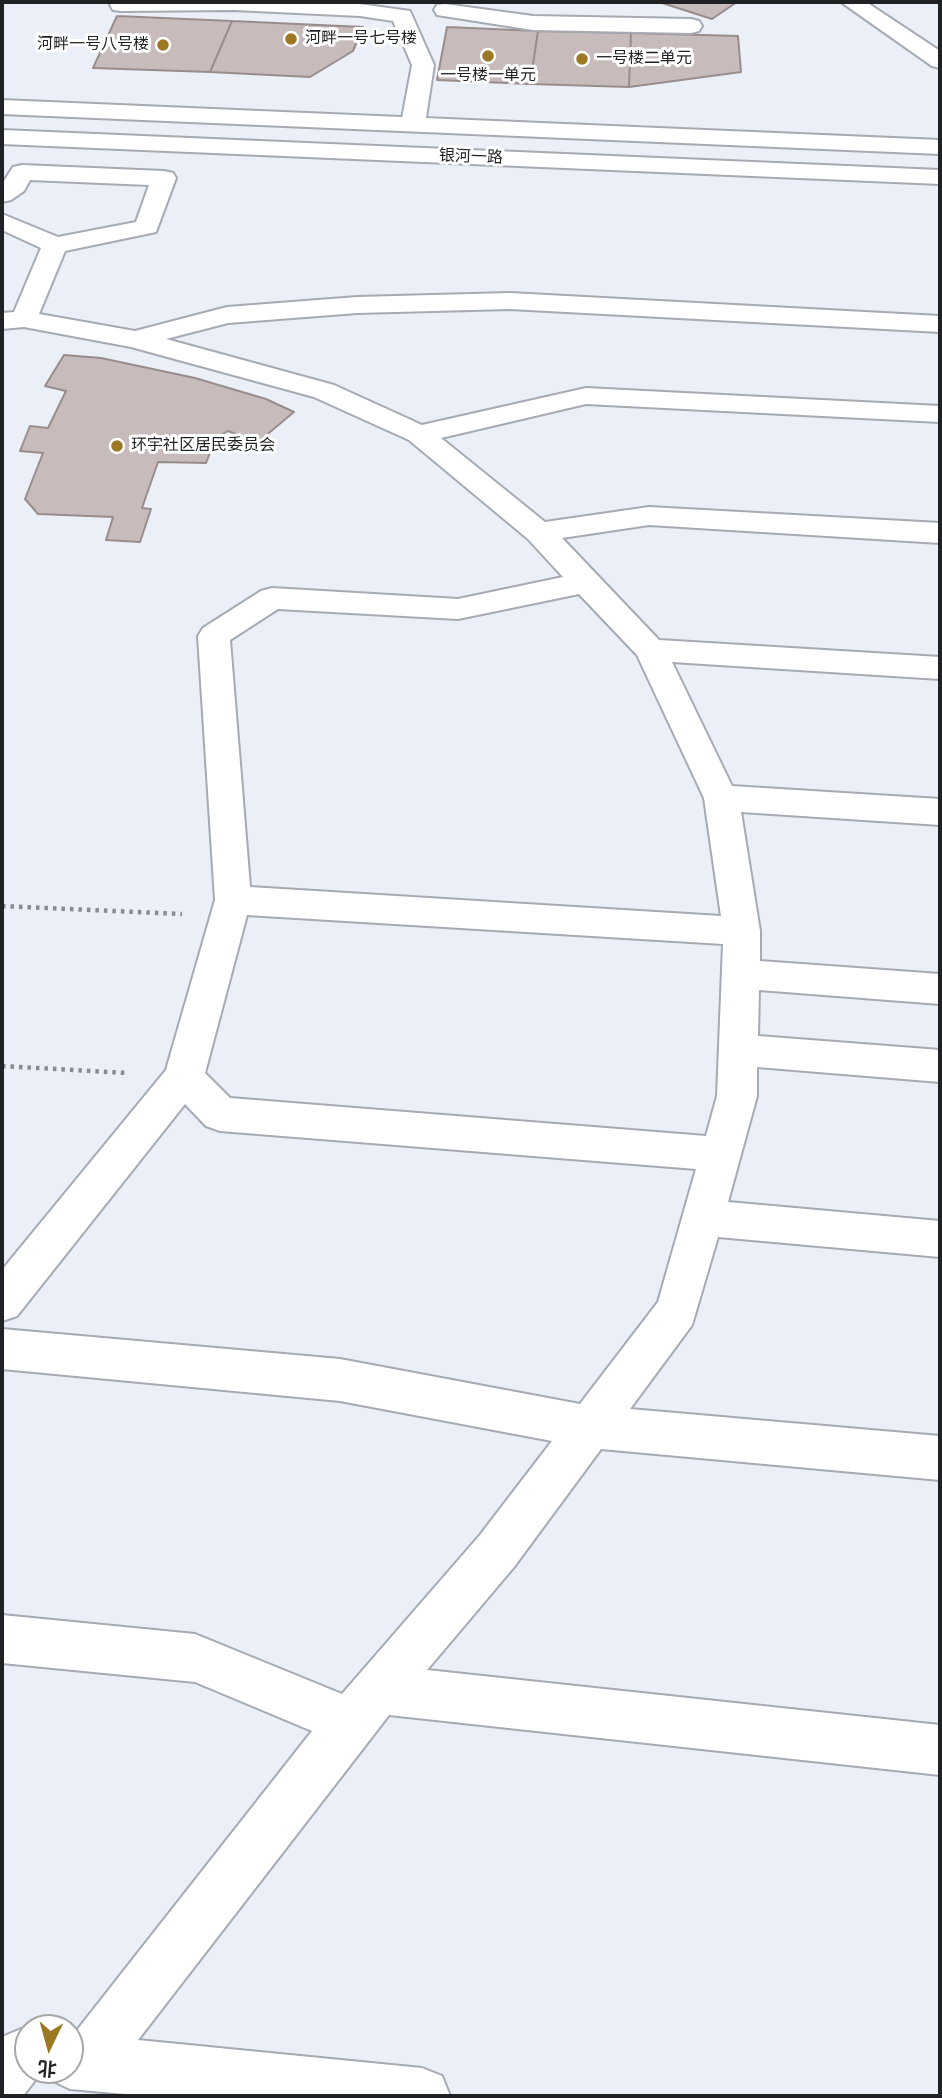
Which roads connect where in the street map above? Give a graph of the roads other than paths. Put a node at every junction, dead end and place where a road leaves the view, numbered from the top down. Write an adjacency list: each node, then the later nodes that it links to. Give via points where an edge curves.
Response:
1 (362, 2): 7 (street)
2 (234, 3): 4 (street); 7 (street)
3 (854, 3): 6 (street); 9 (street)
4 (121, 5)
5 (452, 6): 7 (street); 8 (street, via 533,23)
6 (829, 11)
7 (402, 16): 11 (street, via 423,65)
8 (691, 26)
9 (940, 61)
10 (2, 107): 11 (street, 银河一路)
11 (413, 124): 13 (street, 银河一路)
12 (2, 137): 14 (street, 银河一路)
13 (940, 147)
14 (940, 177)
15 (2, 195): 17 (street, via 15,186 22,172 164,178 147,227)
16 (2, 221): 17 (street)
17 (55, 245): 18 (street)
18 (13, 320): 20 (street)
19 (940, 324): 20 (street, via 510,301 357,305 228,315)
20 (134, 339): 22 (street, via 324,391)
21 (940, 414): 22 (street, via 586,396)
22 (419, 435): 23 (street)
23 (539, 533): 24 (street, via 649,516); 25 (street)
24 (940, 533)
25 (586, 582): 26 (street); 30 (street, via 458,609 272,597 214,636)
26 (650, 650): 27 (street); 28 (street)
27 (940, 668)
28 (721, 798): 29 (street); 31 (street)
29 (940, 812)
30 (230, 908): 31 (street); 36 (street)
31 (743, 931): 32 (street)
32 (739, 974): 33 (street); 34 (street)
33 (940, 989)
34 (738, 1050): 35 (street); 37 (street, via 737,1096)
35 (940, 1066)
36 (184, 1077): 37 (street, via 220,1114); 40 (street)
37 (721, 1154): 38 (street)
38 (703, 1218): 39 (street); 42 (street, via 677,1311)
39 (940, 1239)
40 (2, 1302)
41 (2, 1349): 42 (street, via 340,1380)
42 (590, 1427): 43 (street); 45 (street, via 497,1551)
43 (940, 1458)
44 (2, 1639): 45 (street, via 195,1658)
45 (364, 1706): 46 (street); 47 (street)
46 (940, 1750)
47 (79, 2014)
48 (84, 2066): 49 (street)
49 (422, 2096)

